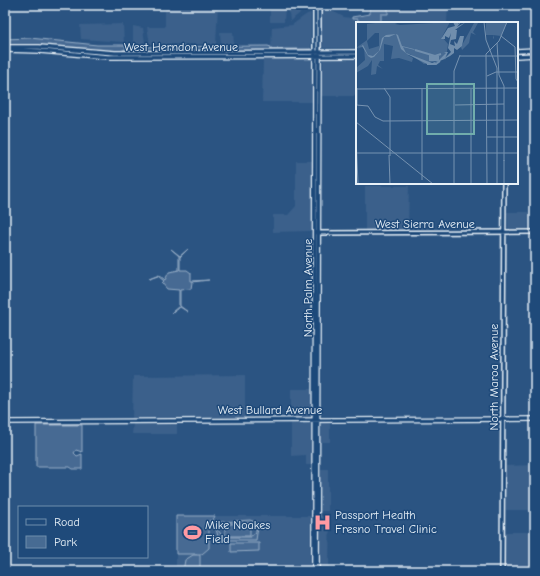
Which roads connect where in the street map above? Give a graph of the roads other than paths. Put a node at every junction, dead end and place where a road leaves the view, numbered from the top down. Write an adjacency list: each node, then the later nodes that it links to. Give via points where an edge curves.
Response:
1 (317, 5): 2 (main road)
2 (317, 11): 8 (main road, North Palm Avenue); 8 (main road, North Palm Avenue)
3 (5, 47): 8 (main road, West Herndon Avenue, via 115,53)
4 (5, 50): 8 (main road, West Herndon Avenue, via 108,57)
5 (535, 50): 6 (main road)
6 (518, 51)
7 (356, 52): 8 (main road, West Herndon Avenue)
8 (317, 54): 10 (main road, West Herndon Avenue); 12 (main road, North Palm Avenue); 13 (main road, North Palm Avenue)
9 (535, 55): 11 (main road)
10 (356, 56)
11 (518, 56)
12 (315, 100): 13 (main road); 14 (main road, North Palm Avenue)
13 (318, 124): 16 (main road, North Palm Avenue)
14 (315, 172): 16 (main road); 18 (main road, North Palm Avenue)
15 (504, 184): 19 (main road, North Maroa Avenue)
16 (318, 194): 18 (main road, North Palm Avenue)
17 (535, 232): 19 (main road, West Sierra Avenue)
18 (316, 233): 19 (main road, West Sierra Avenue); 20 (main road, North Palm Avenue); 21 (main road, North Palm Avenue)
19 (503, 233): 22 (main road, North Maroa Avenue)
20 (315, 383): 21 (main road); 24 (main road, North Palm Avenue)
21 (318, 399): 24 (main road, North Palm Avenue)
22 (503, 419): 23 (main road, West Bullard Avenue); 24 (main road, West Bullard Avenue); 27 (main road, North Maroa Avenue)
23 (535, 419)
24 (317, 420): 25 (main road, West Bullard Avenue); 26 (main road, North Palm Avenue)
25 (5, 422)
26 (316, 571)
27 (502, 571)

